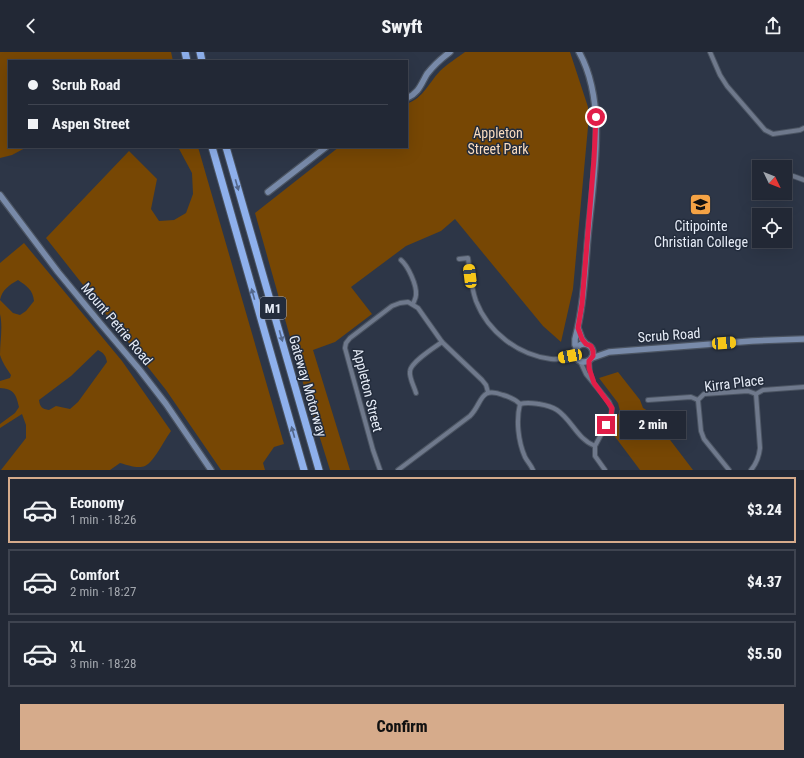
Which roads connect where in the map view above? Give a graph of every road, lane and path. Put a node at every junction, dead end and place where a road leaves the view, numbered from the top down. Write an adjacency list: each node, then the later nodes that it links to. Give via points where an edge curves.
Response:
1 (450, 52): 4 (street, via 427,74 416,93)
2 (579, 52): 16 (street, via 591,80 596,117)
3 (710, 52): 5 (street, via 727,86 765,130 773,134)
4 (408, 97)
5 (804, 128)
6 (212, 148): 35 (highway, Gateway Motorway / M1, one-way to 6)
7 (226, 148): 36 (highway, Gateway Motorway / M1, one-way to 36)
8 (325, 148): 11 (street)
9 (793, 176): 10 (street)
10 (804, 180)
11 (268, 192)
12 (0, 195): 34 (street, Mount Petrie Road, via 63,277 153,386)
13 (459, 259): 23 (street, via 470,258 476,302 485,319 502,336 519,349 537,356)
14 (401, 260): 15 (street, via 407,266 415,290)
15 (413, 304): 18 (street); 37 (street, Appleton Street, via 408,302 392,306 350,338 345,348 372,450)
16 (578, 328): 19 (street); 20 (street)
17 (804, 339): 22 (street, Scrub Road)
18 (442, 342): 27 (street, via 482,380); 28 (street, via 410,370)
19 (586, 344): 20 (street); 21 (street)
20 (576, 348): 23 (street)
21 (592, 348): 22 (street, Scrub Road); 24 (street)
22 (609, 352): 24 (street, Scrub Road)
23 (578, 359): 24 (street, via 585,362); 25 (street)
24 (591, 359): 25 (street, via 590,373)
25 (594, 383): 33 (street, via 612,408 611,416)
26 (804, 387): 29 (street, Kirra Place, via 763,390)
27 (488, 392): 32 (street, via 494,391 515,399); 38 (street, via 470,416)
28 (416, 393)
29 (756, 394): 31 (street, Kirra Place, via 748,391 704,394); 42 (street, via 760,448 759,457)
30 (648, 400): 31 (street, via 691,397)
31 (698, 400): 41 (street, Kirra Place, via 701,431)
32 (520, 404): 33 (street, via 526,402 556,409 568,419 582,439); 39 (street, via 518,429 525,458)
33 (595, 446): 40 (street, via 595,456)
34 (211, 470)
35 (304, 470)
36 (319, 470)
37 (380, 470)
38 (398, 470)
39 (533, 470)
40 (605, 470)
41 (728, 470)
42 (751, 470)

